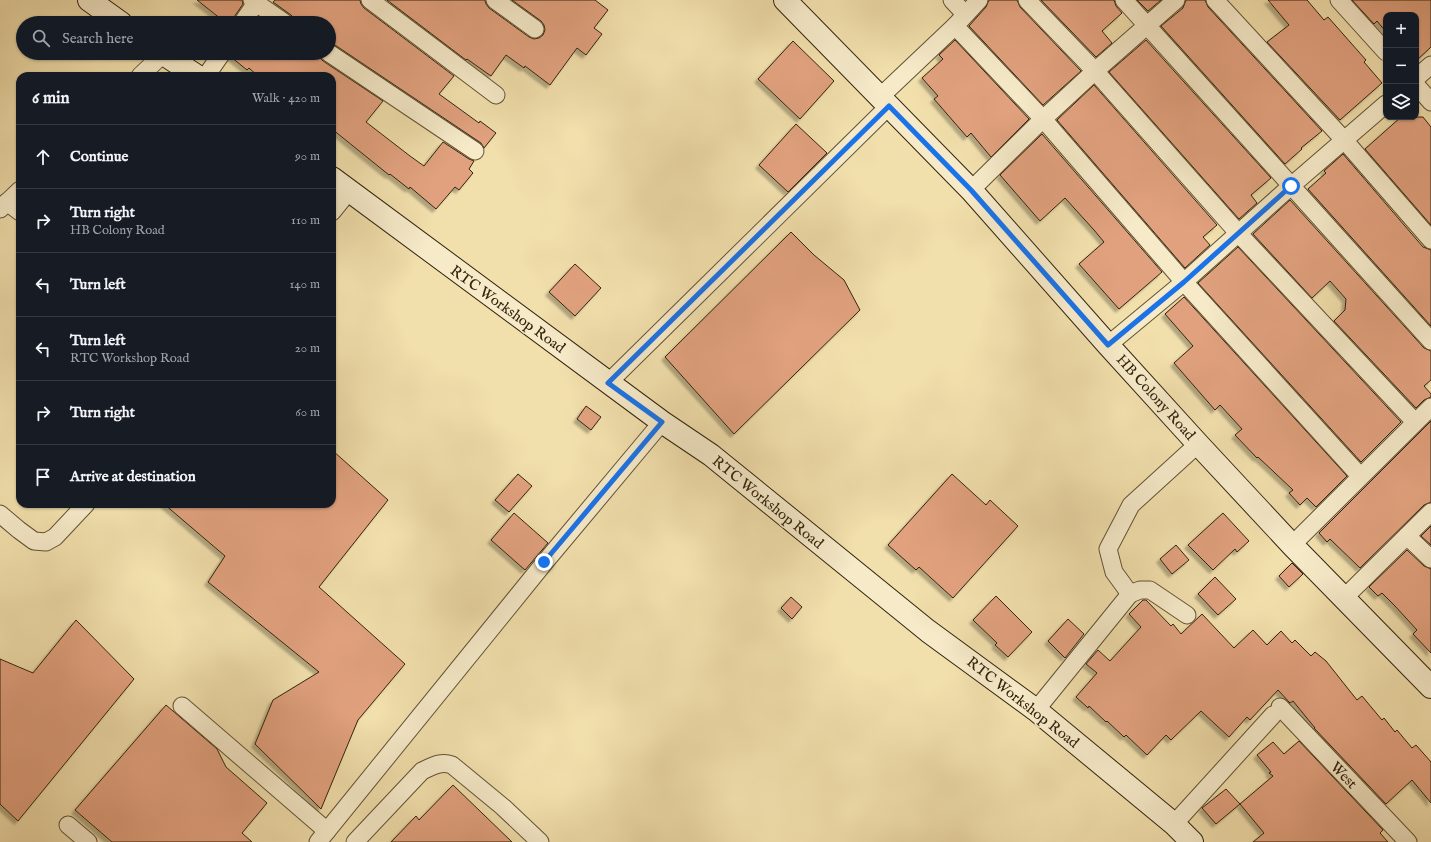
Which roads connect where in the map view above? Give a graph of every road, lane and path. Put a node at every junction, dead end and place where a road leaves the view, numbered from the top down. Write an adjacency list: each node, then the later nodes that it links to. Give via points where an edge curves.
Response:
1 (89, 0): 13 (street)
2 (370, 0): 31 (street)
3 (496, 0): 18 (street)
4 (785, 0): 32 (street, HB Colony Road)
5 (952, 0): 16 (street)
6 (978, 0): 16 (street)
7 (1027, 0): 25 (street)
8 (1124, 0): 17 (street)
9 (1176, 0): 17 (street)
10 (1216, 0): 36 (street)
11 (1338, 0): 19 (street)
12 (255, 1): 14 (street); 15 (street)
13 (111, 16)
14 (246, 16)
15 (275, 16)
16 (960, 20): 32 (street); 35 (street)
17 (1146, 26): 25 (street); 39 (street)
18 (535, 29)
19 (1383, 49)
20 (336, 57): 37 (street)
21 (156, 60): 26 (street)
22 (173, 60): 27 (street)
23 (217, 60): 28 (street)
24 (1431, 64): 29 (street)
25 (1095, 71): 35 (street); 44 (street)
26 (144, 72)
27 (191, 72)
28 (209, 72)
29 (1419, 75)
30 (1419, 88): 33 (street)
31 (496, 95)
32 (885, 102): 40 (street, HB Colony Road); 49 (street)
33 (1431, 102)
34 (1383, 107): 36 (street)
35 (1043, 119): 40 (street); 46 (street)
36 (1345, 141): 39 (street); 45 (street)
37 (475, 151)
38 (340, 184): 42 (street); 49 (street, RTC Workshop Road)
39 (1291, 186): 44 (street); 47 (street)
40 (971, 190): 48 (street, HB Colony Road)
41 (16, 197): 43 (street)
42 (336, 198)
43 (9, 208)
44 (1239, 234): 46 (street); 52 (street)
45 (1431, 240)
46 (1184, 282): 48 (street); 54 (street)
47 (1431, 341)
48 (1108, 345): 53 (street, HB Colony Road)
49 (608, 383): 51 (street, RTC Workshop Road)
50 (1431, 406): 52 (street)
51 (662, 422): 66 (street, RTC Workshop Road, via 711,455 928,631); 69 (street, via 544,562)
52 (1415, 422): 54 (street)
53 (1198, 444): 59 (street, HB Colony Road); 61 (street, via 1131,505 1108,549 1114,572)
54 (1360, 476): 59 (street)
55 (82, 508): 57 (street, via 55,537 46,542 34,541)
56 (1431, 512): 58 (street)
57 (0, 514)
58 (1407, 536): 60 (street); 62 (street)
59 (1292, 545): 62 (street, HB Colony Road)
60 (1431, 559)
61 (1130, 594): 63 (street, via 1150,590); 66 (street)
62 (1344, 598): 64 (street, HB Colony Road)
63 (1187, 615)
64 (1431, 687)
65 (182, 706): 69 (street)
66 (1036, 710): 67 (street, RTC Workshop Road)
67 (1174, 824): 73 (street, RTC Workshop Road); 74 (street, West, via 1276,711)
68 (68, 825): 70 (street)
69 (323, 837)
70 (88, 842)
71 (356, 842): 72 (street, via 422,771 444,762 452,764)
72 (540, 842)
73 (1192, 842)
74 (1408, 842)

